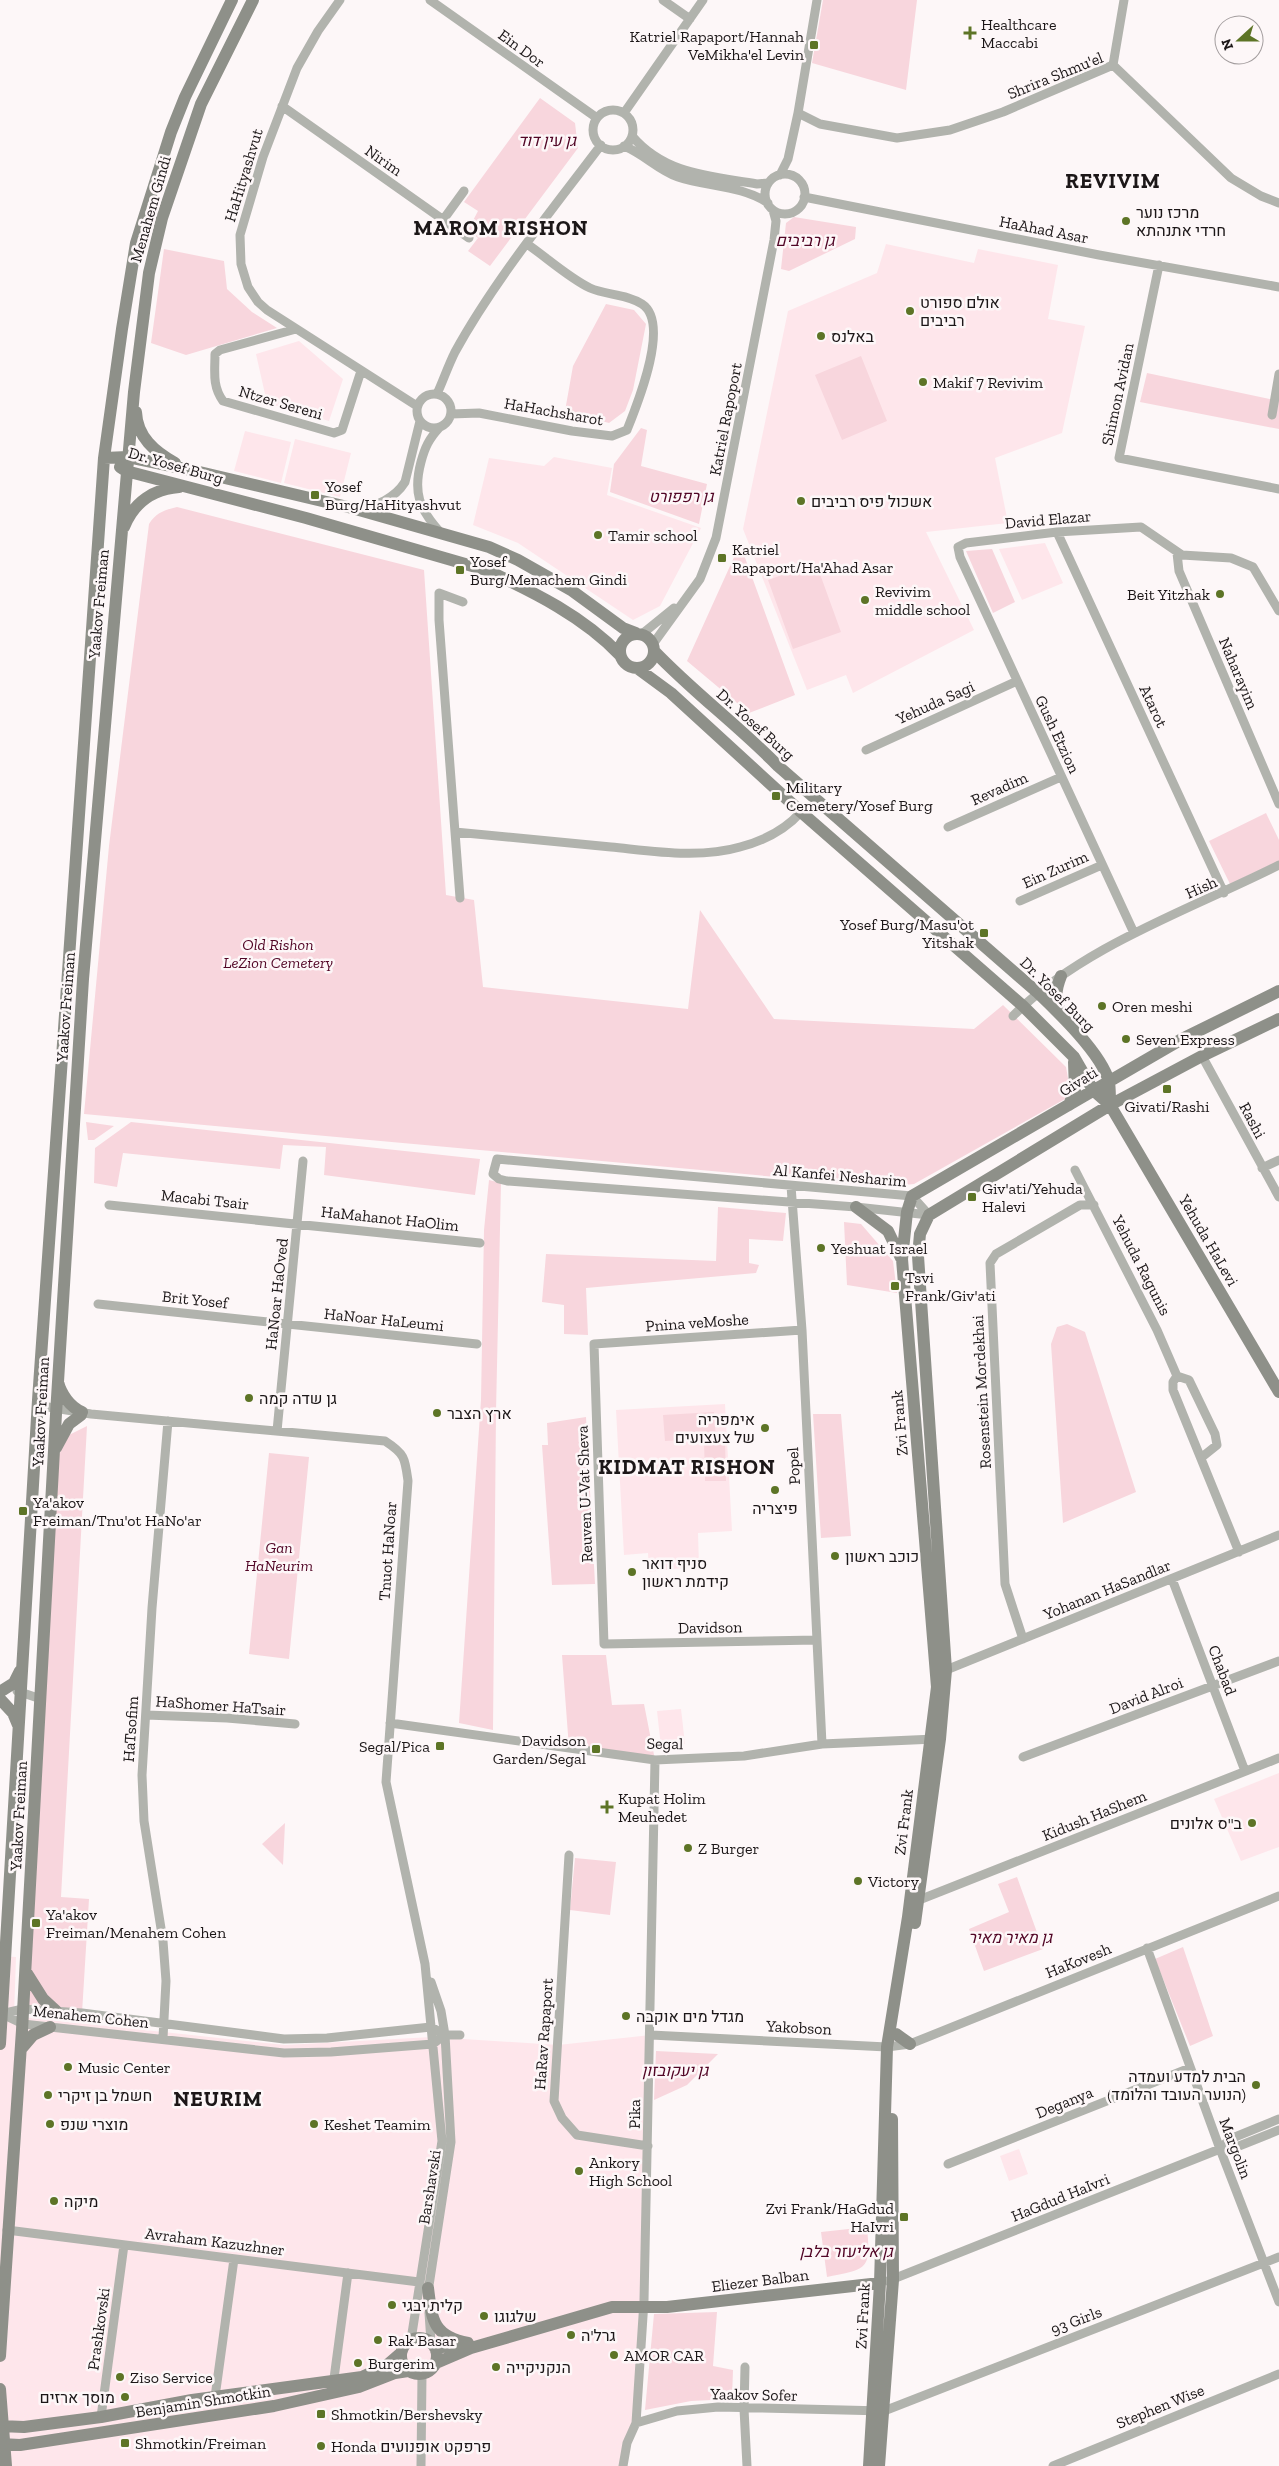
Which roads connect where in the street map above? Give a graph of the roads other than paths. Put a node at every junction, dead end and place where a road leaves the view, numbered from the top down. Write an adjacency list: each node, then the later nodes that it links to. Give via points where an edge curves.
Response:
1 (232, 0): 44 (street, Menahem Gindi, via 181,106 136,242)
2 (253, 0): 36 (street, Menahem Gindi, via 201,104 162,218 148,273)
3 (340, 0): 11 (street, HaHityashvut, via 297,68)
4 (430, 0): 14 (street, Ein Dor)
5 (663, 0): 9 (street)
6 (703, 0): 9 (street)
7 (817, 0): 13 (street)
8 (1124, 0): 10 (street)
9 (690, 19): 12 (street)
10 (1113, 66): 13 (street, Shrira Shmu'el, via 950,130 897,138 820,124); 24 (street, Shrira Shmu'el, via 1231,178)
11 (282, 106): 27 (street, Nirim); 33 (street, HaHityashvut, via 240,235 241,264 248,287 258,302)
12 (624, 113): 14 (street, via 606,111); 15 (street, via 632,124)
13 (798, 113): 17 (street)
14 (597, 118): 16 (street, via 594,136)
15 (632, 136): 18 (street); 21 (street, via 668,166 757,184)
16 (601, 145): 18 (street, via 612,150); 30 (street)
17 (791, 145): 19 (street); 20 (street)
18 (624, 146): 25 (street, via 672,174 755,195)
19 (780, 175): 20 (street); 21 (street)
20 (793, 176): 23 (street, via 803,187)
21 (768, 183): 25 (street, via 765,193)
22 (464, 191): 27 (street)
23 (804, 197): 26 (street, via 800,207); 31 (street, HaAhad Asar)
24 (1279, 203)
25 (770, 206): 26 (street); 28 (street, Katriel Rapoport)
26 (785, 214): 28 (street, Katriel Rapoport)
27 (443, 220): 29 (street, Nirim)
28 (775, 231): 56 (street, Katriel Rapoport, via 716,538 700,579)
29 (469, 238)
30 (527, 244): 37 (street, via 455,353); 39 (street, HaHachsharot, via 590,288 642,304 652,317 654,340 641,395 627,430 612,436 479,413)
31 (1159, 265): 32 (street, HaAhad Asar); 48 (street, Shimon Avidan, via 1119,458)
32 (1279, 287)
33 (296, 329): 34 (street, HaHityashvut); 34 (street, Ntzer Sereni, via 215,354 214,381 223,401 334,433 342,430)
34 (361, 371): 38 (street, HaHityashvut)
35 (1279, 374): 40 (street)
36 (134, 392): 43 (street, Menahem Gindi); 45 (street, via 136,416 146,441 165,458)
37 (437, 394): 38 (street, via 423,398); 39 (street, via 446,399)
38 (417, 406): 41 (street)
39 (451, 414): 42 (street)
40 (1272, 415)
41 (420, 421): 42 (street, via 428,428); 49 (street, via 405,482 400,490 380,503)
42 (439, 428): 50 (street, via 426,443 416,491 429,520)
43 (128, 457): 44 (street, Dr. Yosef Burg); 45 (street, Dr. Yosef Burg); 46 (street, Menahem Gindi)
44 (104, 458): 46 (street, Dr. Yosef Burg); 112 (street, Yaakov Freiman)
45 (191, 470): 49 (street, Dr. Yosef Burg)
46 (126, 471): 47 (street, Dr. Yosef Burg); 52 (street, Yaakov Freiman)
47 (186, 486): 52 (street, via 158,491 141,502 129,516); 60 (street, Dr. Yosef Burg, via 486,570 583,623)
48 (1279, 489)
49 (352, 508): 50 (street, Dr. Yosef Burg)
50 (440, 532): 58 (street, Dr. Yosef Burg, via 518,560 571,590 623,628)
51 (1057, 532): 53 (street, David Elazar, via 966,542); 54 (street, David Elazar, via 1141,527); 71 (street, Atarot)
52 (120, 538): 110 (street, Yaakov Freiman, via 83,978)
53 (958, 547): 62 (street, Gush Etzion)
54 (1177, 553): 57 (street, via 1192,557 1231,558 1252,567); 65 (street, Naharayim, via 1179,571)
55 (463, 602): 68 (street, via 439,592)
56 (680, 603): 58 (street, Katriel Rapoport); 59 (street, Katriel Rapoport)
57 (1279, 612)
58 (639, 634): 59 (street); 60 (street, via 623,640)
59 (653, 648): 61 (street, via 650,661); 77 (street, Dr. Yosef Burg, via 678,676 778,766)
60 (620, 655): 61 (street, via 626,664)
61 (637, 668): 66 (street, Dr. Yosef Burg, via 670,693)
62 (1017, 681): 63 (street, Yehuda Sagi); 64 (street, Gush Etzion)
63 (866, 750)
64 (1061, 777): 67 (street, Revadim); 69 (street, Gush Etzion)
65 (1279, 804)
66 (801, 812): 68 (street, via 790,825 769,836 739,848 704,853); 78 (street, Dr. Yosef Burg)
67 (948, 827)
68 (455, 832): 72 (street)
69 (1102, 865): 73 (street, Ein Zurim); 74 (street, Gush Etzion)
70 (1279, 865): 71 (street, Hish)
71 (1224, 893): 74 (street, Hish)
72 (460, 898)
73 (1020, 901)
74 (1134, 933): 75 (street, Hish)
75 (1061, 976): 77 (street, Hish); 80 (street, via 1056,998)
76 (1279, 991): 84 (street, Givati)
77 (1037, 992): 78 (street, Hish); 80 (street, Dr. Yosef Burg)
78 (1022, 1006): 79 (street, Hish); 83 (street, Dr. Yosef Burg)
79 (1013, 1016)
80 (1062, 1016): 84 (street, Dr. Yosef Burg, via 1092,1051)
81 (1279, 1019): 82 (street)
82 (1202, 1056): 87 (street); 90 (street, Rashi)
83 (1074, 1057): 85 (street, Dr. Yosef Burg); 86 (street, via 1075,1090)
84 (1109, 1081): 85 (street, Givati); 87 (street, Dr. Yosef Burg)
85 (1093, 1090): 86 (street, Givati); 87 (street, Dr. Yosef Burg)
86 (1069, 1105): 93 (street, Givati)
87 (1110, 1105): 100 (street); 111 (street, Yehuda HaLevi)
88 (1279, 1160): 90 (street)
89 (303, 1161): 101 (street, HaNoar HaOved)
90 (1262, 1168): 94 (street, Rashi)
91 (1075, 1170): 97 (street, Yehuda Ragunis)
92 (792, 1186): 93 (street, Al Kanfei Nesharim); 95 (street, Popel); 95 (street, Al Kanfei Nesharim, via 500,1159 495,1162 493,1174 507,1181)
93 (912, 1196): 99 (street); 100 (street, Al Kanfei Nesharim)
94 (1279, 1197)
95 (793, 1202): 98 (street, Al Kanfei Nesharim); 106 (street, Popel)
96 (109, 1205): 101 (street, Macabi Tsair)
97 (1094, 1205): 109 (street, Yehuda Ragunis); 123 (street, Rosenstein Mordekhai, via 1080,1205 996,1254 990,1263 1005,1584)
98 (856, 1207): 99 (street, Al Kanfei Nesharim); 103 (street, via 888,1231)
99 (907, 1212): 100 (street, Al Kanfei Nesharim); 103 (street, Zvi Frank)
100 (928, 1215): 127 (street, Zvi Frank, via 920,1234 918,1256)
101 (298, 1223): 102 (street, HaMahanot HaOlim); 105 (street, HaNoar HaOved)
102 (480, 1243)
103 (902, 1259): 136 (street, Zvi Frank, via 937,1687)
104 (98, 1304): 105 (street, Brit Yosef)
105 (288, 1324): 107 (street, HaNoar HaLeumi); 116 (street, HaNoar HaOved)
106 (802, 1330): 108 (street, Pnina veMoshe); 122 (street, Popel)
107 (477, 1344)
108 (594, 1344): 124 (street, Reuven U-Vat Sheva)
109 (1177, 1376): 118 (street, Yehuda Ragunis, via 1173,1390); 118 (street, Yehuda Ragunis, via 1190,1380 1215,1434 1217,1446)
110 (58, 1381): 113 (street, Yaakov Freiman); 114 (street, via 64,1396)
111 (1279, 1392)
112 (38, 1408): 113 (street, Tnuot HaNoar); 126 (street, Yaakov Freiman)
113 (56, 1411): 114 (street, Tnuot HaNoar); 117 (street, Yaakov Freiman)
114 (85, 1414): 115 (street, Tnuot HaNoar); 117 (street, via 69,1424)
115 (168, 1421): 116 (street, Tnuot HaNoar); 132 (street, HaTsofim)
116 (277, 1431): 133 (street, Tnuot HaNoar, via 385,1441 398,1449 405,1459 408,1481)
117 (54, 1452): 131 (street, Yaakov Freiman)
118 (1202, 1457): 120 (street, Yehuda Ragunis)
119 (1279, 1535): 120 (street, Yohanan HaSandlar)
120 (1238, 1552): 121 (street, Yohanan HaSandlar)
121 (1172, 1579): 123 (street, Yohanan HaSandlar); 128 (street, Chabad)
122 (817, 1640): 124 (street, Davidson); 137 (street, Popel)
123 (1022, 1640): 127 (street, Yohanan HaSandlar)
124 (604, 1644)
125 (1279, 1662): 128 (street, David Alroi)
126 (22, 1666): 129 (street, via 16,1681); 130 (street, Yaakov Freiman)
127 (946, 1670): 136 (street, Zvi Frank)
128 (1213, 1686): 138 (street, David Alroi); 141 (street, Chabad)
129 (1, 1695): 130 (street); 135 (street)
130 (20, 1698): 131 (street); 135 (street, Yaakov Freiman)
131 (41, 1699): 147 (street, Yaakov Freiman)
132 (146, 1715): 134 (street, HaShomer HaTsair); 151 (street, HaTsofim, via 143,1793 152,1881 163,1940 166,1981)
133 (390, 1722): 140 (street, Segal); 146 (street, Tnuot HaNoar, via 386,1782)
134 (295, 1724)
135 (19, 1727): 150 (street, Yaakov Freiman)
136 (935, 1739): 137 (street, Segal); 144 (street, Zvi Frank); 159 (street, Zvi Frank)
137 (822, 1744): 140 (street, Segal, via 744,1756)
138 (1023, 1758)
139 (1279, 1758): 141 (street, Kidush HaShem)
140 (655, 1760): 157 (street, Pika)
141 (1245, 1771): 144 (street, Kidush HaShem)
142 (569, 1855): 167 (street, HaRav Rapaport, via 554,2101 562,2118 577,2135)
143 (1279, 1896): 145 (street, HaKovesh)
144 (919, 1900): 159 (street, Zvi Frank)
145 (1147, 1948): 162 (street, HaKovesh); 164 (street, Margolin)
146 (425, 1964): 154 (street, Tnuot HaNoar); 155 (street, Tnuot HaNoar, via 441,2010)
147 (26, 1971): 148 (street, Yaakov Freiman); 149 (street, via 36,1991)
148 (23, 2009): 149 (street, Menahem Cohen); 150 (street, Menahem Cohen); 152 (street, Yaakov Freiman)
149 (56, 2011): 151 (street, Menahem Cohen)
150 (1, 2014): 152 (street, Menahem Cohen); 160 (street, Yaakov Freiman)
151 (163, 2022): 154 (street, Menahem Cohen, via 284,2039 327,2038); 158 (street, HaTsofim)
152 (23, 2024): 153 (street, Menahem Cohen); 163 (street, Yaakov Freiman)
153 (50, 2027): 158 (street, Menahem Cohen); 163 (street, via 33,2035)
154 (431, 2027): 155 (street); 161 (street, Tnuot HaNoar)
155 (445, 2035): 156 (street); 161 (street); 178 (street, Barshavski, via 452,2142)
156 (460, 2035)
157 (651, 2035): 159 (street, Yakobson); 167 (street, Pika)
158 (163, 2038): 161 (street, Menahem Cohen, via 284,2053)
159 (892, 2042): 162 (street); 176 (street, Zvi Frank); 177 (street, Zvi Frank)
160 (0, 2044)
161 (433, 2044): 178 (street, Barshavski, via 442,2141)
162 (910, 2044)
163 (21, 2049): 170 (street, Yaakov Freiman)
164 (1190, 2068): 168 (street, Margolin); 169 (street, Deganya)
165 (1279, 2119): 168 (street, HaGdud HaIvri, via 1230,2138)
166 (1279, 2130): 168 (street, HaGdud HaIvri, via 1234,2148)
167 (648, 2146): 180 (street, Pika)
168 (1220, 2149): 174 (street, Margolin); 176 (street, HaGdud HaIvri)
169 (948, 2164)
170 (7, 2230): 171 (street, Avraham Kazuzhner); 185 (street, Yaakov Freiman)
171 (124, 2245): 173 (street, Avraham Kazuzhner); 196 (street, Prashkovski)
172 (1279, 2257): 174 (street, 93 Girls)
173 (234, 2259): 175 (street, Avraham Kazuzhner); 193 (street)
174 (1265, 2263): 179 (street, Margolin); 195 (street, 93 Girls)
175 (348, 2273): 178 (street, Avraham Kazuzhner); 191 (street)
176 (893, 2277): 177 (street, HaGdud HaIvri); 195 (street, Zvi Frank)
177 (880, 2279): 180 (street, Eliezer Balban, via 667,2307); 195 (street, Zvi Frank)
178 (423, 2285): 181 (street, Barshavski); 182 (street, via 432,2318 440,2332 456,2341); 183 (street, Barshavski)
179 (1279, 2302)
180 (644, 2304): 182 (street, via 610,2302); 186 (street, via 612,2307 471,2348); 197 (street, Pika)
181 (411, 2340): 183 (street, via 423,2339); 184 (street)
182 (468, 2343): 183 (street, via 449,2348)
183 (433, 2346): 186 (street)
184 (401, 2353): 188 (street, via 402,2363); 191 (street, Benjamin Shmotkin, via 376,2372)
185 (0, 2356)
186 (436, 2363): 189 (street, via 430,2371)
187 (745, 2367): 194 (street)
188 (408, 2371): 189 (street); 191 (street, Benjamin Shmotkin, via 359,2387)
189 (422, 2374): 201 (street)
190 (1279, 2374): 206 (street, Stephen Wise)
191 (333, 2387): 193 (street, Benjamin Shmotkin); 199 (street, Benjamin Shmotkin, via 194,2419 20,2445)
192 (0, 2389): 198 (street)
193 (216, 2397): 196 (street, Benjamin Shmotkin)
194 (744, 2409): 195 (street, Yaakov Sofer); 197 (street, Yaakov Sofer, via 718,2407 678,2411); 203 (street)
195 (879, 2411): 204 (street, Zvi Frank); 205 (street, Zvi Frank)
196 (101, 2417): 198 (street, Benjamin Shmotkin)
197 (636, 2423): 202 (street, Pika, via 627,2443)
198 (1, 2426): 199 (street)
199 (1, 2444): 200 (street)
200 (6, 2466)
201 (422, 2466)
202 (623, 2466)
203 (747, 2466)
204 (869, 2466)
205 (878, 2466)
206 (1053, 2466)

